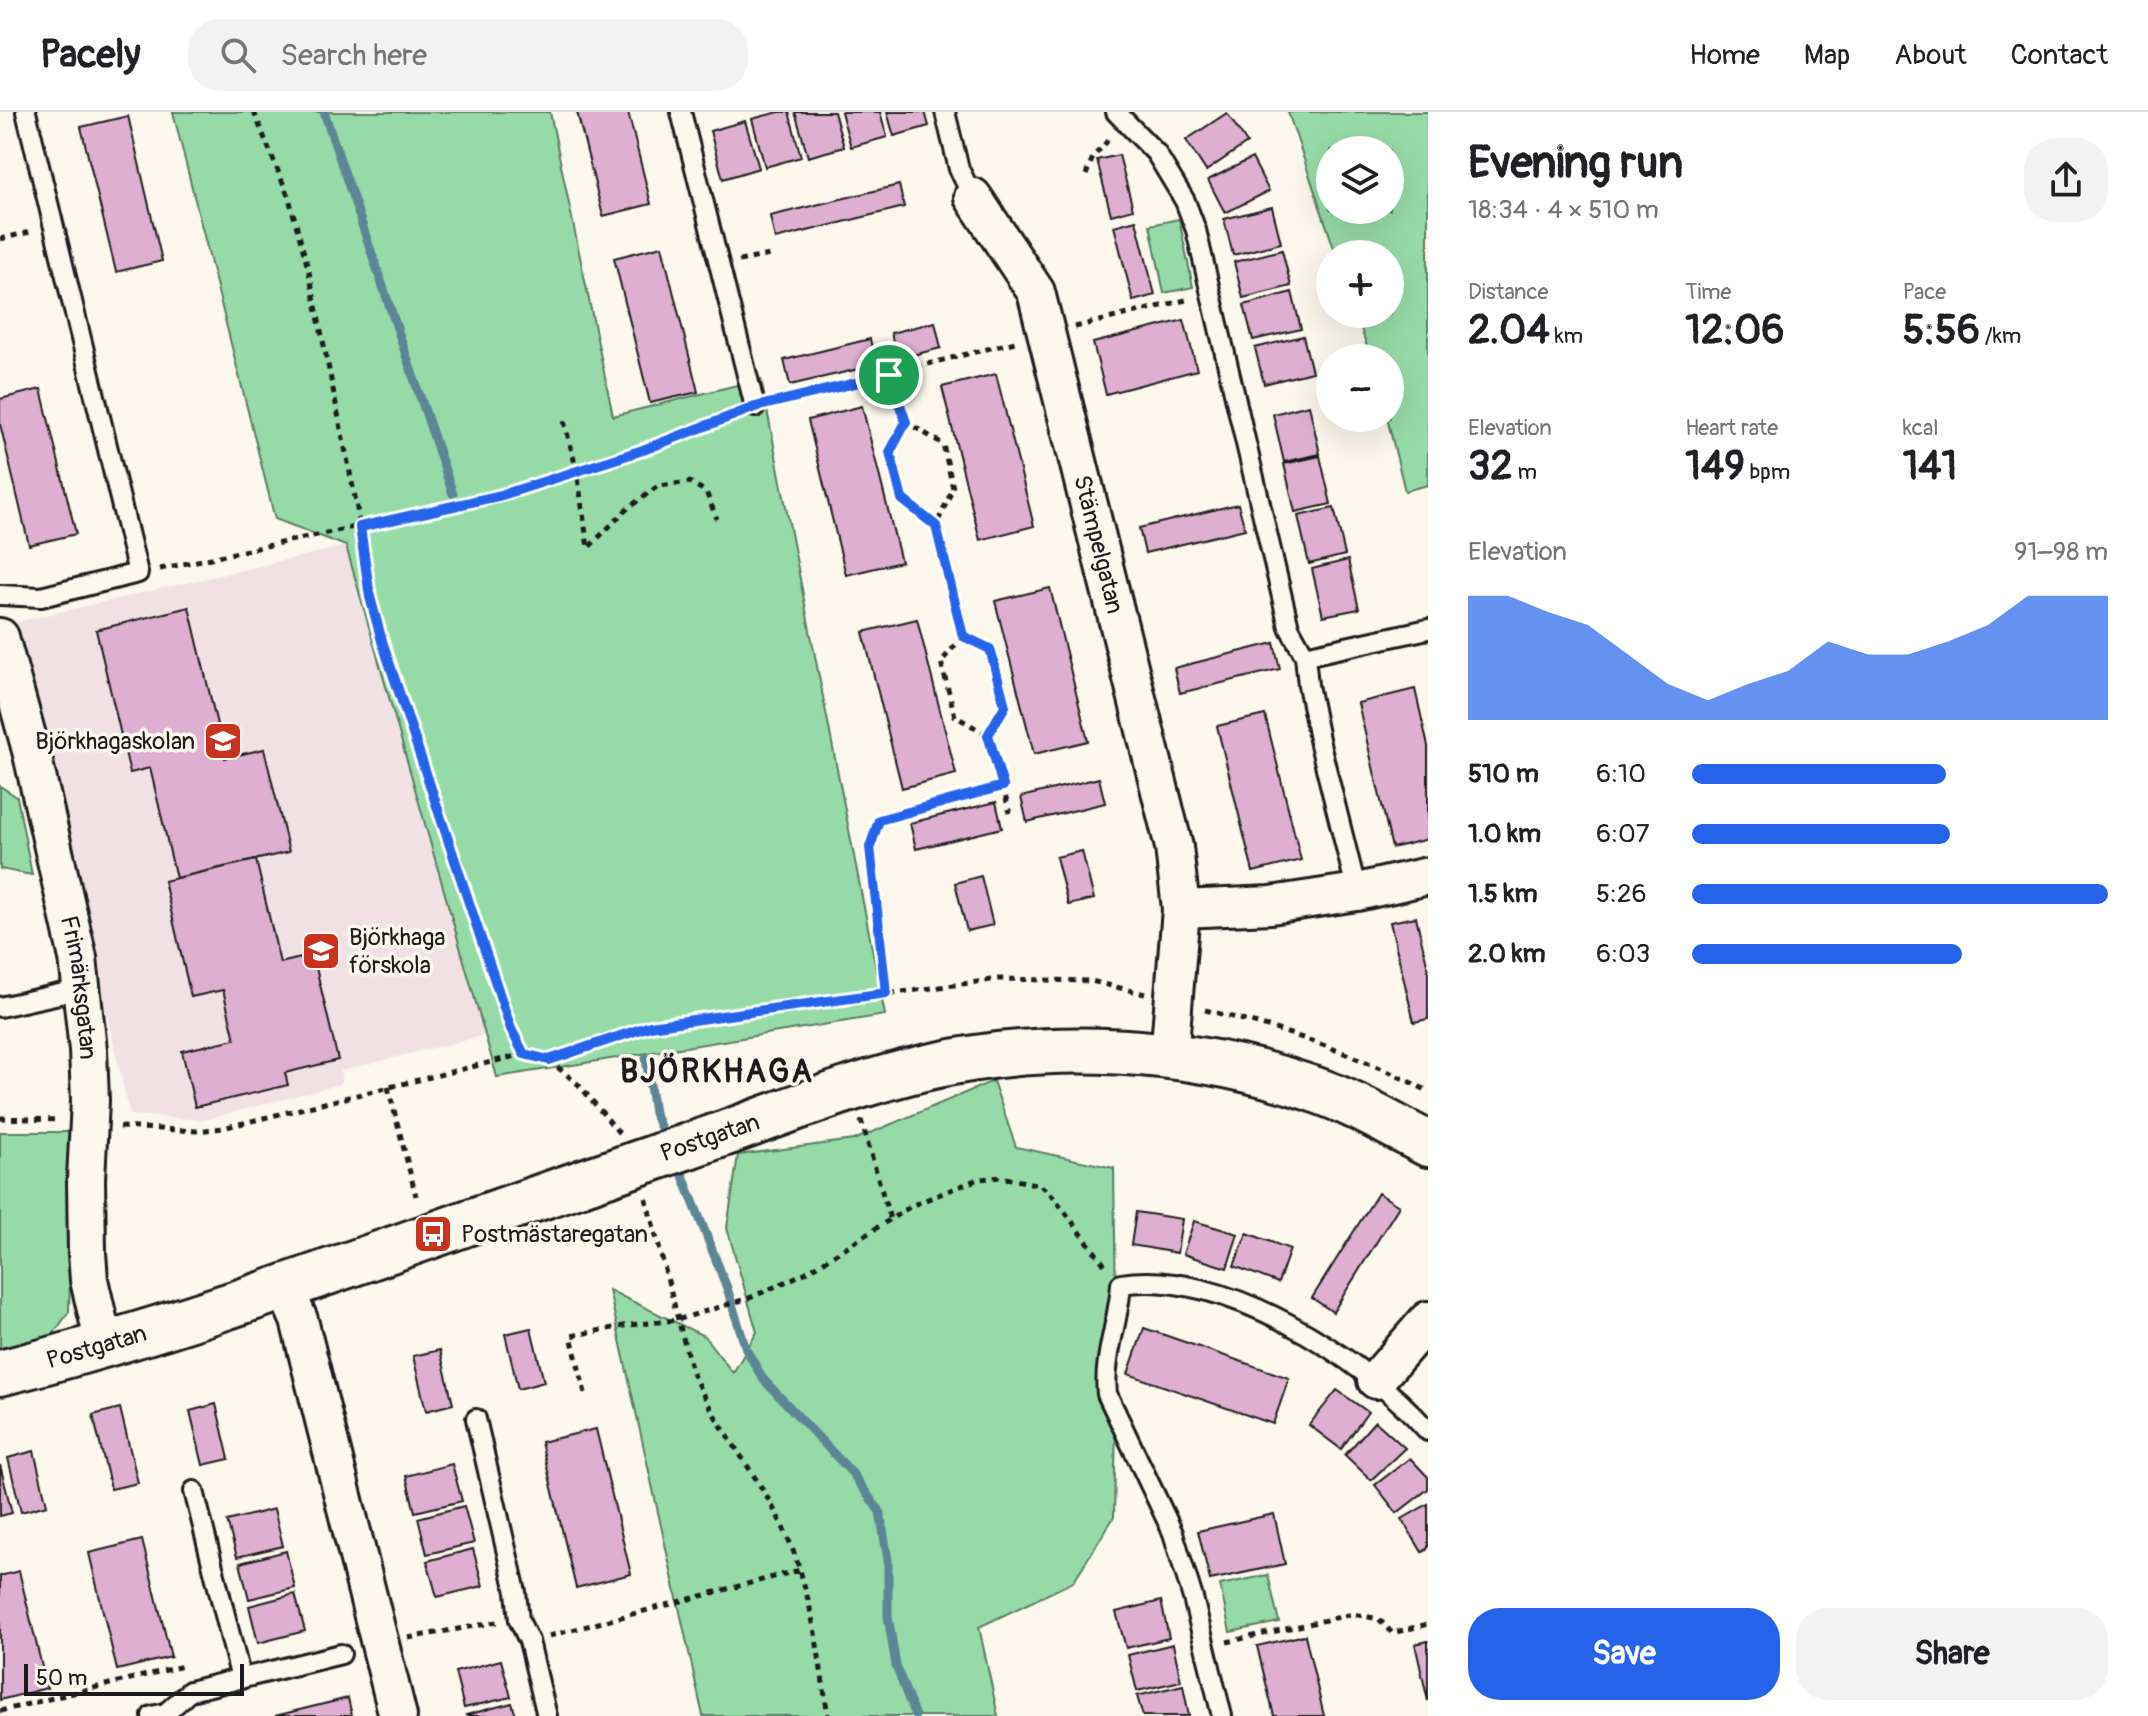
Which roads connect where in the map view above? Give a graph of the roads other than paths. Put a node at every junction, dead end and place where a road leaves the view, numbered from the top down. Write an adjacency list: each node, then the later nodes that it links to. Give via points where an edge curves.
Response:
1 (26, 112): 7 (lane, via 138,573 41,597)
2 (681, 112): 6 (lane)
3 (945, 112): 5 (lane, via 959,169)
4 (1120, 117): 11 (lane, via 1156,153 1196,230 1289,627)
5 (973, 197): 14 (street, Stämpelgatan, via 1036,292 1174,847)
6 (755, 407)
7 (3, 596): 8 (lane)
8 (0, 616)
9 (1428, 629): 11 (lane)
10 (0, 637): 15 (street, Frimärksgatan, via 32,754)
11 (1305, 656): 13 (lane, via 1320,744)
12 (1428, 876): 13 (street)
13 (1357, 892): 14 (street, via 1271,905)
14 (1181, 909): 17 (street, Stämpelgatan)
15 (82, 989): 16 (lane); 21 (street, Frimärksgatan, via 88,1050 87,1253)
16 (0, 1007)
17 (1169, 1057): 18 (street, Postgatan, via 1314,1089); 19 (street, Postgatan, bridge, via 1063,1051 930,1067 873,1082)
18 (1428, 1144)
19 (284, 1286): 21 (street, Postgatan); 31 (street, via 299,1320)
20 (1428, 1320): 23 (street)
21 (104, 1344): 22 (street, Postgatan)
22 (0, 1373)
23 (1376, 1380): 25 (lane); 33 (lane, via 1313,1337 1246,1305 1178,1285 1145,1280 1121,1284 1105,1376 1107,1394 1173,1533)
24 (476, 1419): 32 (lane, via 519,1620)
25 (1428, 1431)
26 (194, 1491): 28 (lane)
27 (341, 1654): 28 (lane)
28 (241, 1679): 29 (lane, via 190,1691)
29 (178, 1710): 30 (lane)
30 (152, 1716)
31 (398, 1716)
32 (547, 1716)
33 (1222, 1716)

